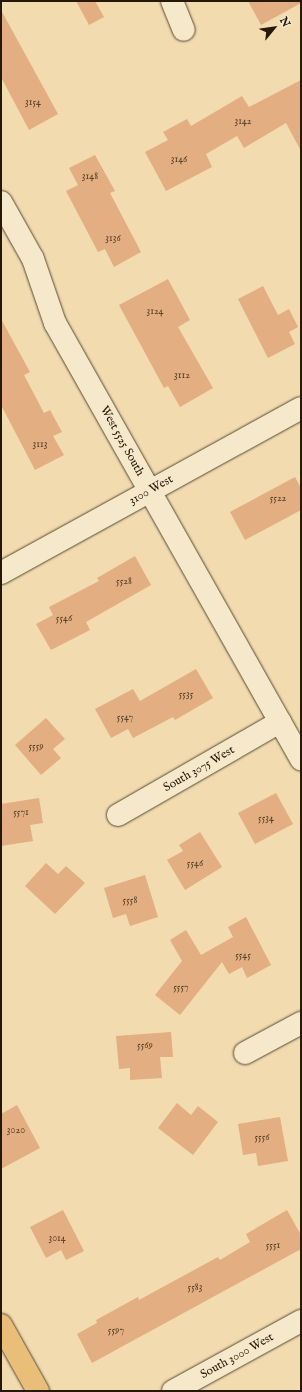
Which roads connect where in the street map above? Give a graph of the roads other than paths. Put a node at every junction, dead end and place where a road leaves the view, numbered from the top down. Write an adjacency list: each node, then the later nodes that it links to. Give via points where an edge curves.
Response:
1 (172, 1): 2 (street)
2 (184, 30)
3 (1, 202): 5 (street, West 5525 South, via 33,259 56,323)
4 (301, 408): 5 (street, 3100 West)
5 (150, 491): 6 (street, 3100 West); 7 (street, West 5525 South)
6 (1, 573)
7 (280, 722): 8 (street, West 5525 South); 9 (street, South 3075 West)
8 (301, 759)
9 (118, 815)
10 (301, 1023): 11 (street)
11 (245, 1054)
12 (301, 1321): 15 (street, South 3000 West)
13 (1, 1325): 14 (main road)
14 (38, 1391)
15 (173, 1391)

